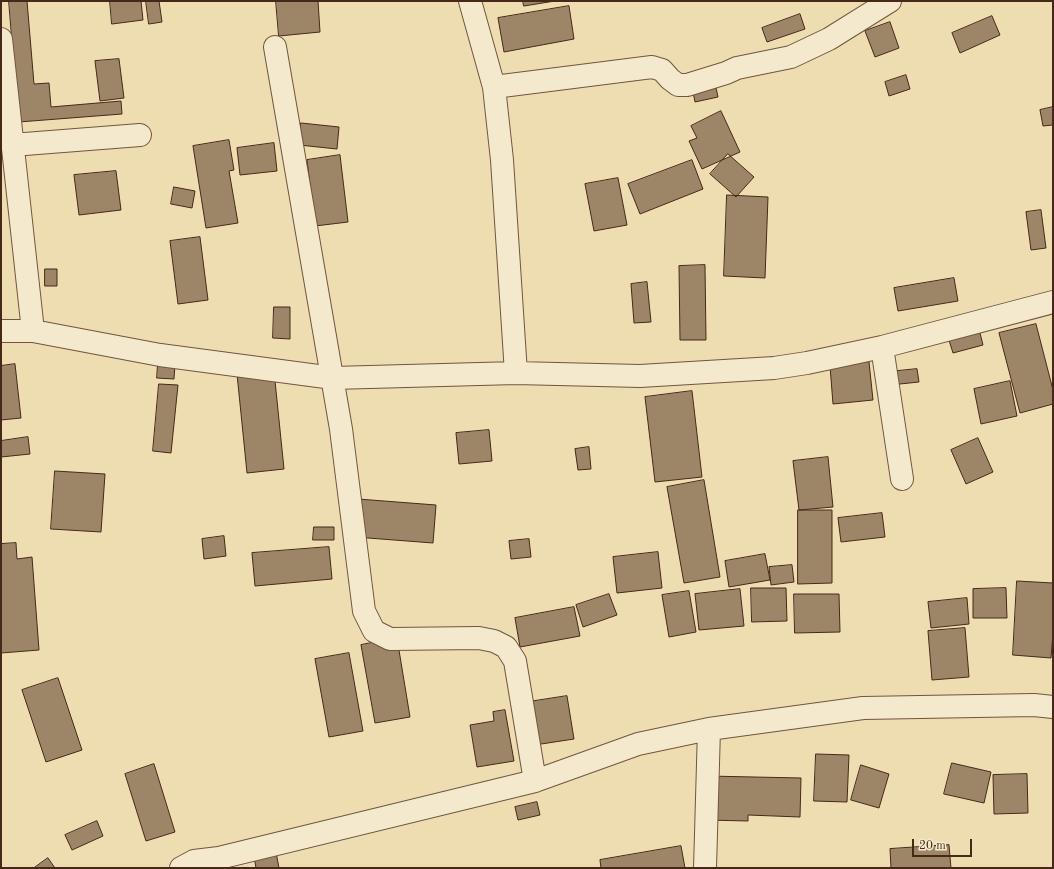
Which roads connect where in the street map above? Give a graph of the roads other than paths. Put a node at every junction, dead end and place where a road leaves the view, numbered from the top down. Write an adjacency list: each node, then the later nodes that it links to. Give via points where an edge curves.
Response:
1 (470, 1): 5 (street)
2 (890, 1): 5 (street, via 829,40 791,57 737,68 687,85 678,85 662,70 652,67)
3 (1, 39): 7 (street)
4 (276, 47): 13 (street)
5 (494, 87): 12 (street, via 502,160)
6 (140, 135): 7 (street)
7 (12, 145): 10 (street)
8 (1053, 302): 11 (street)
9 (1, 331): 10 (street)
10 (33, 331): 13 (street, via 160,355)
11 (882, 347): 12 (street, via 774,368 640,376); 14 (street)
12 (516, 373): 13 (street)
13 (333, 378): 17 (street, via 364,611 374,632 390,638 479,638 506,647 515,662)
14 (902, 479)
15 (1053, 707): 16 (street, via 1034,705 863,708)
16 (709, 730): 17 (street, via 638,744); 19 (street)
17 (536, 781): 18 (street, via 219,858 194,861)
18 (181, 868)
19 (705, 868)

